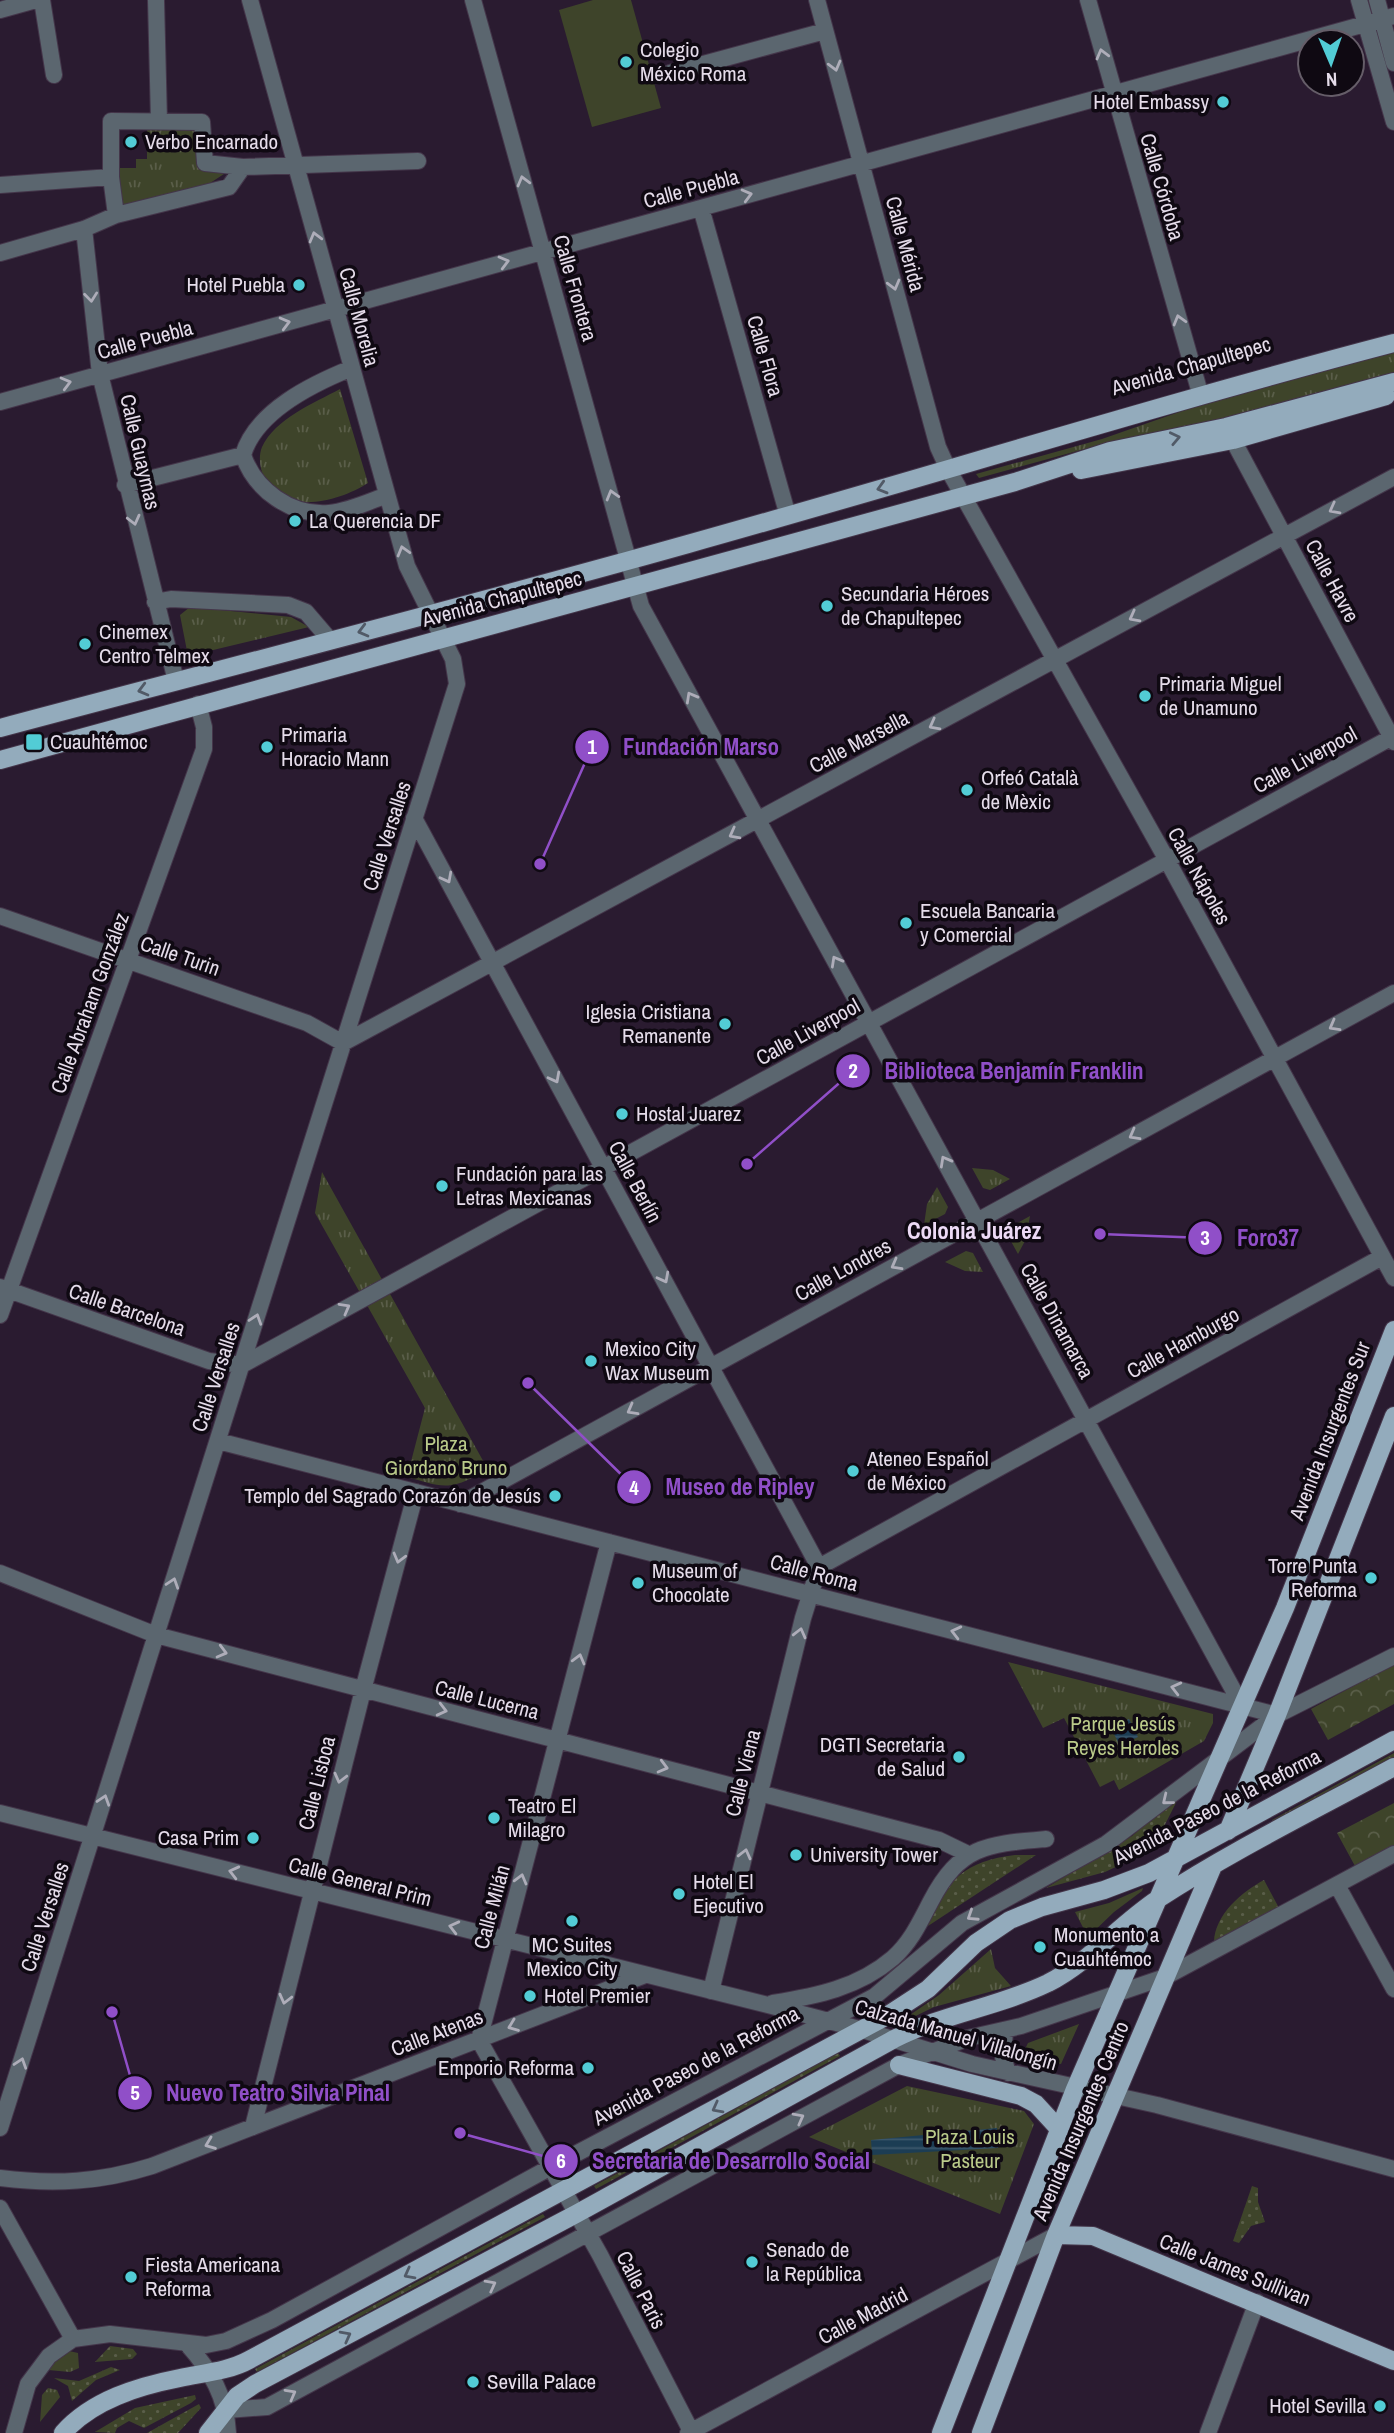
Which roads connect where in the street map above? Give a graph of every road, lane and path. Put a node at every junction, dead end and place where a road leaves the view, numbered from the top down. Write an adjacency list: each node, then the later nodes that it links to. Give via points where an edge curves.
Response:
1 (36, 0): 10 (street)
2 (42, 0): 15 (street)
3 (156, 0): 17 (street)
4 (250, 0): 21 (street, Calle Morelia)
5 (473, 0): 28 (street, Calle Frontera, one-way to 5)
6 (817, 0): 12 (street, Calle Mérida)
7 (1088, 0): 16 (street, Calle Córdoba, one-way to 7)
8 (1359, 0): 11 (street)
9 (1377, 0): 11 (street)
10 (0, 10)
11 (1381, 20): 13 (street); 16 (street, Calle Puebla); 18 (street)
12 (825, 31): 14 (street); 20 (street, Calle Mérida, one-way to 20)
13 (1394, 63)
14 (670, 73)
15 (54, 75)
16 (1112, 94): 20 (street, Calle Puebla); 36 (street, Calle Córdoba, one-way to 16)
17 (159, 121): 22 (street, via 202,122 205,163); 23 (street, via 111,121)
18 (1394, 122)
19 (418, 161): 21 (street)
20 (861, 163): 25 (street, Calle Puebla, one-way to 20); 42 (street, Calle Mérida, one-way to 42)
21 (295, 165): 22 (street); 30 (street, Calle Morelia, one-way to 21)
22 (243, 167): 26 (street, via 229,187)
23 (111, 177): 24 (street); 26 (street)
24 (0, 185)
25 (701, 208): 28 (street, Calle Puebla); 48 (street, Calle Flora)
26 (116, 215): 27 (street)
27 (84, 229): 29 (street); 34 (street, Calle Guaymas, one-way to 34)
28 (542, 251): 30 (street, Calle Puebla, one-way to 28); 50 (street, Calle Frontera, one-way to 28)
29 (0, 253)
30 (335, 309): 33 (street, Calle Morelia); 34 (street, Calle Puebla, one-way to 30)
31 (1394, 332): 36 (main road, Avenida Chapultepec)
32 (1394, 343): 40 (main road, Avenida Chapultepec)
33 (352, 368): 41 (street, via 297,396 254,433); 46 (street, Calle Morelia)
34 (100, 374): 38 (street, Calle Puebla, one-way to 34); 45 (street, Calle Guaymas)
35 (1394, 382): 43 (main road, Avenida Chapultepec, one-way to 35, via 1110,451 1226,427)
36 (1198, 386): 40 (main road, Avenida Chapultepec, via 1060,429)
37 (1394, 394): 39 (main road, Avenida Chapultepec)
38 (0, 402)
39 (1233, 440): 43 (main road, Avenida Chapultepec); 49 (street, Calle Havre)
40 (1004, 454): 42 (main road, Avenida Chapultepec)
41 (243, 455): 45 (street); 46 (street, via 250,471 276,499 300,510 327,513)
42 (948, 470): 47 (street, Calle Mérida); 48 (main road, Avenida Chapultepec, one-way to 48)
43 (1015, 482): 47 (main road, Avenida Chapultepec)
44 (1392, 482): 49 (street, Calle Marsella, one-way to 49)
45 (125, 485): 52 (street, Calle Guaymas, one-way to 52)
46 (387, 495): 53 (street, Calle Morelia, one-way to 46, via 407,566)
47 (965, 495): 51 (main road, Avenida Chapultepec); 56 (street, Calle Nápoles)
48 (788, 516): 50 (main road, Avenida Chapultepec)
49 (1284, 536): 56 (street, Calle Marsella, one-way to 56); 60 (street, Calle Havre)
50 (630, 560): 51 (street, Calle Frontera); 53 (main road, Avenida Chapultepec)
51 (637, 587): 54 (main road, Avenida Chapultepec); 63 (street, Calle Dinamarca, one-way to 51, via 641,606)
52 (155, 602): 55 (street, via 183,599 288,605 306,612); 57 (street, Calle Guaymas)
53 (429, 614): 54 (street, Calle Morelia); 55 (main road, Avenida Chapultepec, one-way to 55)
54 (442, 639): 58 (main road, Avenida Chapultepec); 62 (street, Calle Versalles, via 457,672 457,684)
55 (330, 640): 57 (main road, Avenida Chapultepec)
56 (1056, 659): 63 (street, Calle Marsella, one-way to 63); 64 (street, Calle Nápoles)
57 (176, 681): 59 (main road, Avenida Chapultepec, one-way to 59)
58 (198, 704): 61 (main road, Avenida Chapultepec); 66 (street, Calle Abraham González, via 204,749)
59 (0, 728)
60 (1393, 738): 64 (street, Calle Liverpool)
61 (0, 760)
62 (414, 818): 67 (street, Calle Berlín, one-way to 67); 70 (street, Calle Versalles)
63 (758, 820): 67 (street, Calle Marsella, one-way to 67); 69 (street, Calle Dinamarca, one-way to 63)
64 (1167, 860): 69 (street, Calle Liverpool); 71 (street, Calle Nápoles)
65 (0, 916): 66 (street, Calle Turin)
66 (128, 960): 70 (street, Calle Turin, via 307,1023); 76 (street, Calle Abraham González)
67 (493, 964): 70 (street, Calle Marsella); 72 (street, Calle Berlín, one-way to 72)
68 (1394, 993): 71 (street, Calle Londres, one-way to 71)
69 (869, 1022): 72 (street, Calle Liverpool); 73 (street, Calle Dinamarca, one-way to 69)
70 (343, 1043): 79 (street, Calle Versalles, one-way to 70)
71 (1274, 1059): 73 (street, Calle Londres, one-way to 73); 74 (street, Calle Nápoles)
72 (603, 1167): 79 (street, Calle Liverpool, one-way to 72); 80 (street, Calle Berlín, one-way to 80)
73 (978, 1221): 80 (street, Calle Londres, one-way to 80); 82 (street, Calle Dinamarca)
74 (1382, 1257): 75 (street, Calle Nápoles); 82 (street, Calle Hamburgo)
75 (1394, 1278)
76 (4, 1289): 77 (street, Calle Abraham González); 79 (street, Calle Barcelona, via 209,1361)
77 (0, 1315)
78 (1394, 1330): 93 (main road, Avenida Insurgentes Sur)
79 (242, 1365): 83 (street, Calle Versalles)
80 (711, 1367): 85 (street, Calle Londres, one-way to 85); 87 (street, Calle Berlín)
81 (1394, 1416): 94 (main road)
82 (1087, 1419): 87 (street, Calle Hamburgo); 93 (street, Calle Dinamarca)
83 (218, 1441): 84 (street, Calle Roma); 90 (street, Calle Versalles, one-way to 83)
84 (416, 1492): 85 (street, Calle Roma); 92 (street, Calle Lisboa, one-way to 92)
85 (460, 1504): 86 (street, Calle Roma)
86 (610, 1542): 89 (street, Calle Roma); 95 (street, Calle Milán, one-way to 86)
87 (819, 1567): 89 (street, Calle Viena)
88 (0, 1573): 90 (street, Calle Lucerna)
89 (810, 1594): 93 (street, Calle Roma, one-way to 89); 99 (street, Calle Viena, one-way to 89)
90 (156, 1634): 92 (street, Calle Lucerna, one-way to 92); 102 (street, Calle Versalles, one-way to 90)
91 (1394, 1656): 94 (street, Avenida Paseo de la Reforma)
92 (363, 1690): 95 (street, Calle Lucerna, one-way to 95); 109 (street, Calle Lisboa, one-way to 109)
93 (1242, 1706): 94 (street, Calle Roma); 97 (main road, Avenida Insurgentes Sur)
94 (1277, 1715): 97 (street, Avenida Paseo de la Reforma); 101 (main road)
95 (558, 1740): 99 (street, Calle Lucerna, one-way to 99); 111 (street, Calle Milán, one-way to 95)
96 (1394, 1740): 101 (main road, Avenida Paseo de la Reforma)
97 (1220, 1757): 106 (main road, Avenida Insurgentes Sur); 118 (street, Avenida Paseo de la Reforma, one-way to 118, via 1128,1830 982,1909 896,1982)
98 (1394, 1767): 107 (main road)
99 (760, 1792): 105 (street, Calle Lucerna, via 939,1840); 115 (street, Calle Viena, one-way to 99)
100 (0, 1813): 102 (street, Calle General Prim)
101 (1228, 1829): 106 (main road, Avenida Paseo de la Reforma); 107 (main road, Avenida Insurgentes Centro)
102 (92, 1836): 109 (street, Calle General Prim, one-way to 102); 129 (street, Calle Versalles, one-way to 102)
103 (1046, 1839): 105 (street)
104 (1394, 1853): 108 (street)
105 (968, 1854): 117 (street, Avenida Paseo de la Reforma, via 942,1883 908,1942 875,1972 827,1993)
106 (1176, 1858): 110 (main road, Avenida Insurgentes Centro); 119 (main road, Avenida Paseo de la Reforma, via 1104,1890 1042,1906 1010,1920 976,1943 928,1989)
107 (1212, 1868): 110 (main road); 113 (main road, Avenida Insurgentes Centro)
108 (1337, 1885): 113 (street); 114 (street)
109 (311, 1891): 111 (street, Calle General Prim, one-way to 109); 128 (street, Calle Lisboa, one-way to 128)
110 (1158, 1899): 116 (main road, Avenida Insurgentes Centro); 121 (main road, via 1084,1961 1050,1982 1013,1998 949,2015)
111 (505, 1940): 112 (street, Calle General Prim); 122 (street, Calle Milán)
112 (645, 1975): 115 (street, Calle General Prim); 122 (street, Calle Atenas, one-way to 122)
113 (1165, 1977): 116 (street); 127 (main road, Avenida Insurgentes Centro)
114 (1394, 1989)
115 (711, 1991): 117 (street, Calzada Manuel Villalongín)
116 (1118, 1992): 120 (street); 126 (main road, Avenida Insurgentes Centro)
117 (768, 2004): 118 (street, Calzada Manuel Villalongín)
118 (831, 2021): 119 (street, Calzada Manuel Villalongín); 131 (street, Avenida Paseo de la Reforma)
119 (863, 2030): 121 (street, Calzada Manuel Villalongín); 134 (main road, Avenida Paseo de la Reforma, one-way to 134)
120 (1005, 2031): 123 (street); 125 (street, via 1003,2057)
121 (894, 2039): 123 (street, Calzada Manuel Villalongín); 136 (main road)
122 (479, 2040): 128 (street, Calle Atenas); 131 (street, Calle Paris)
123 (931, 2051): 124 (street); 125 (street, Calzada Manuel Villalongín)
124 (899, 2066): 130 (main road, via 1021,2096 1036,2104); 137 (street, one-way to 124)
125 (1008, 2073): 126 (street, Calzada Manuel Villalongín)
126 (1075, 2089): 127 (street, Calzada Manuel Villalongín); 130 (main road, Avenida Insurgentes Centro)
127 (1114, 2096): 132 (street, Calzada Manuel Villalongín); 138 (main road, Avenida Insurgentes Centro)
128 (253, 2127): 133 (street, Calle Atenas, one-way to 133, via 116,2177 80,2182)
129 (0, 2128)
130 (1059, 2129): 139 (main road, Avenida Insurgentes Centro)
131 (549, 2168): 134 (street, Calle Paris); 142 (street, Avenida Paseo de la Reforma, via 247,2333 226,2341)
132 (1394, 2169)
133 (0, 2178)
134 (563, 2191): 136 (street, Calle Paris); 144 (main road, Avenida Paseo de la Reforma, one-way to 144, via 249,2360)
135 (0, 2208): 141 (street)
136 (576, 2214): 137 (street, Calle Paris); 145 (main road, one-way to 136, via 255,2384)
137 (587, 2233): 145 (street, one-way to 137, via 265,2408); 146 (street, Calle Paris)
138 (1056, 2235): 139 (street, Calle Madrid); 140 (main road, Calle James Sullivan, via 1093,2236); 152 (main road, Avenida Insurgentes Centro)
139 (1006, 2264): 146 (street, Calle Madrid); 151 (main road, Avenida Insurgentes Centro)
140 (1257, 2302): 143 (main road, Calle James Sullivan); 153 (street)
141 (73, 2339): 142 (street, Avenida Paseo de la Reforma, via 110,2334); 147 (street, via 49,2356 28,2384)
142 (187, 2344): 144 (street)
143 (1394, 2361)
144 (211, 2372): 145 (street); 148 (main road, Avenida Paseo de la Reforma, via 118,2396 90,2410)
145 (227, 2410): 149 (main road); 150 (street)
146 (690, 2432)
147 (14, 2433)
148 (63, 2433)
149 (208, 2433)
150 (228, 2433)
151 (941, 2433)
152 (981, 2433)
153 (1208, 2433)

